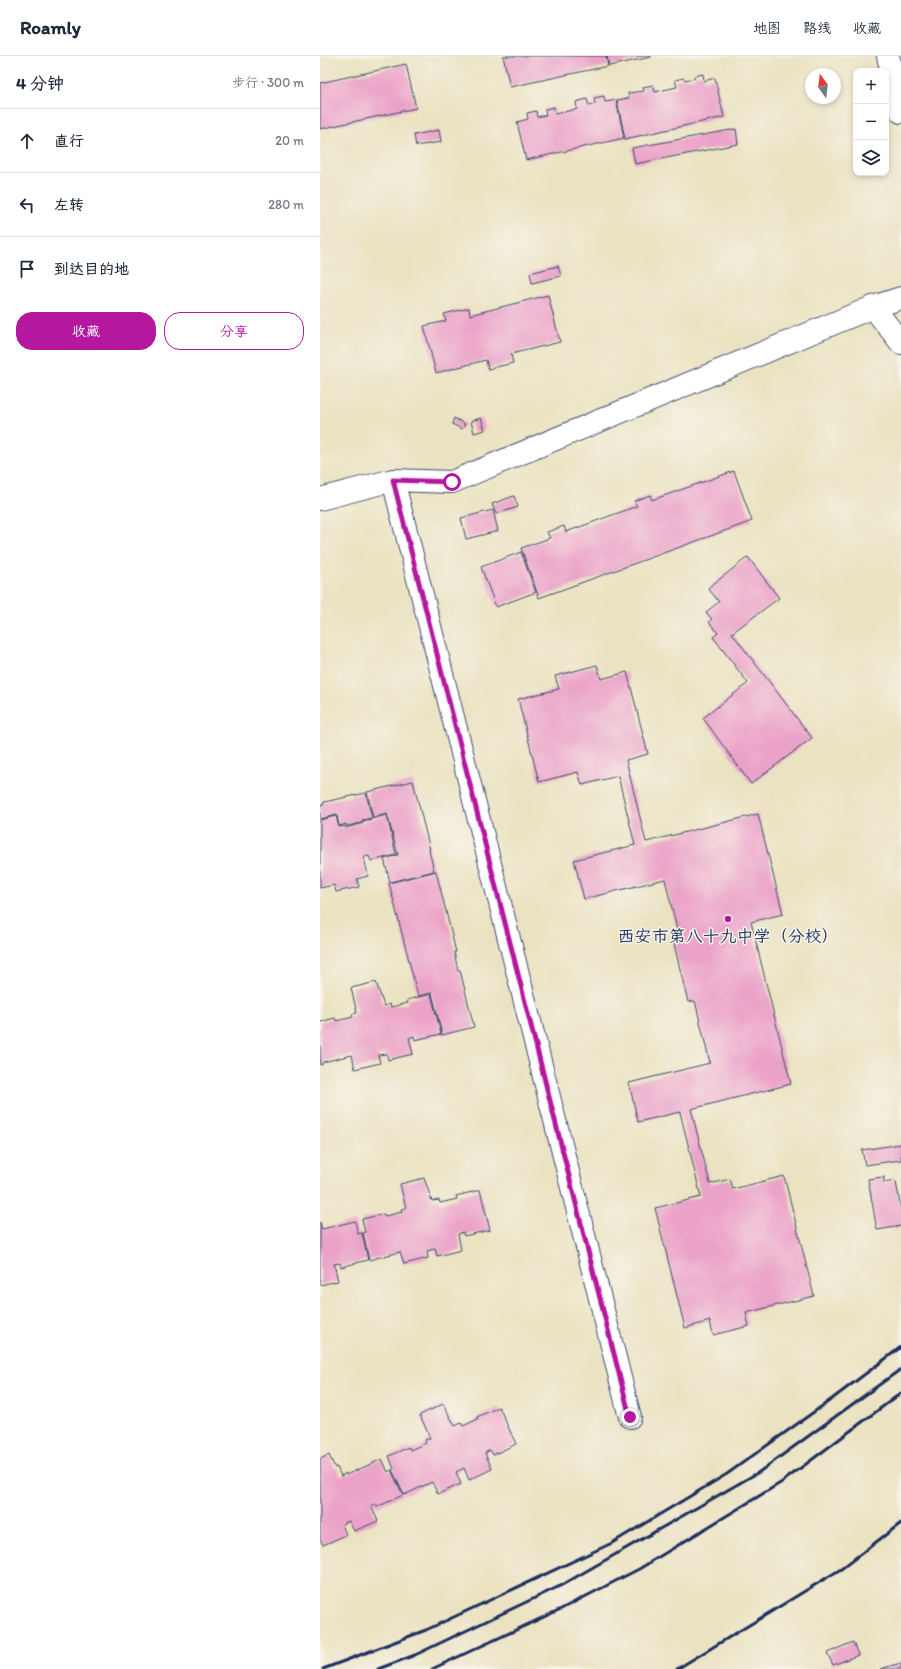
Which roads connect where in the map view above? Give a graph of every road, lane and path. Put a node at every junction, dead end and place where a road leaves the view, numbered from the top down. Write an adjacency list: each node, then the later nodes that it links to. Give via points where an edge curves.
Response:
1 (888, 56): 2 (street)
2 (901, 112)
3 (901, 298): 4 (street)
4 (873, 307): 5 (street); 6 (street, via 452,482)
5 (901, 343)
6 (393, 480): 7 (street); 8 (street)
7 (320, 499)
8 (630, 1417)

